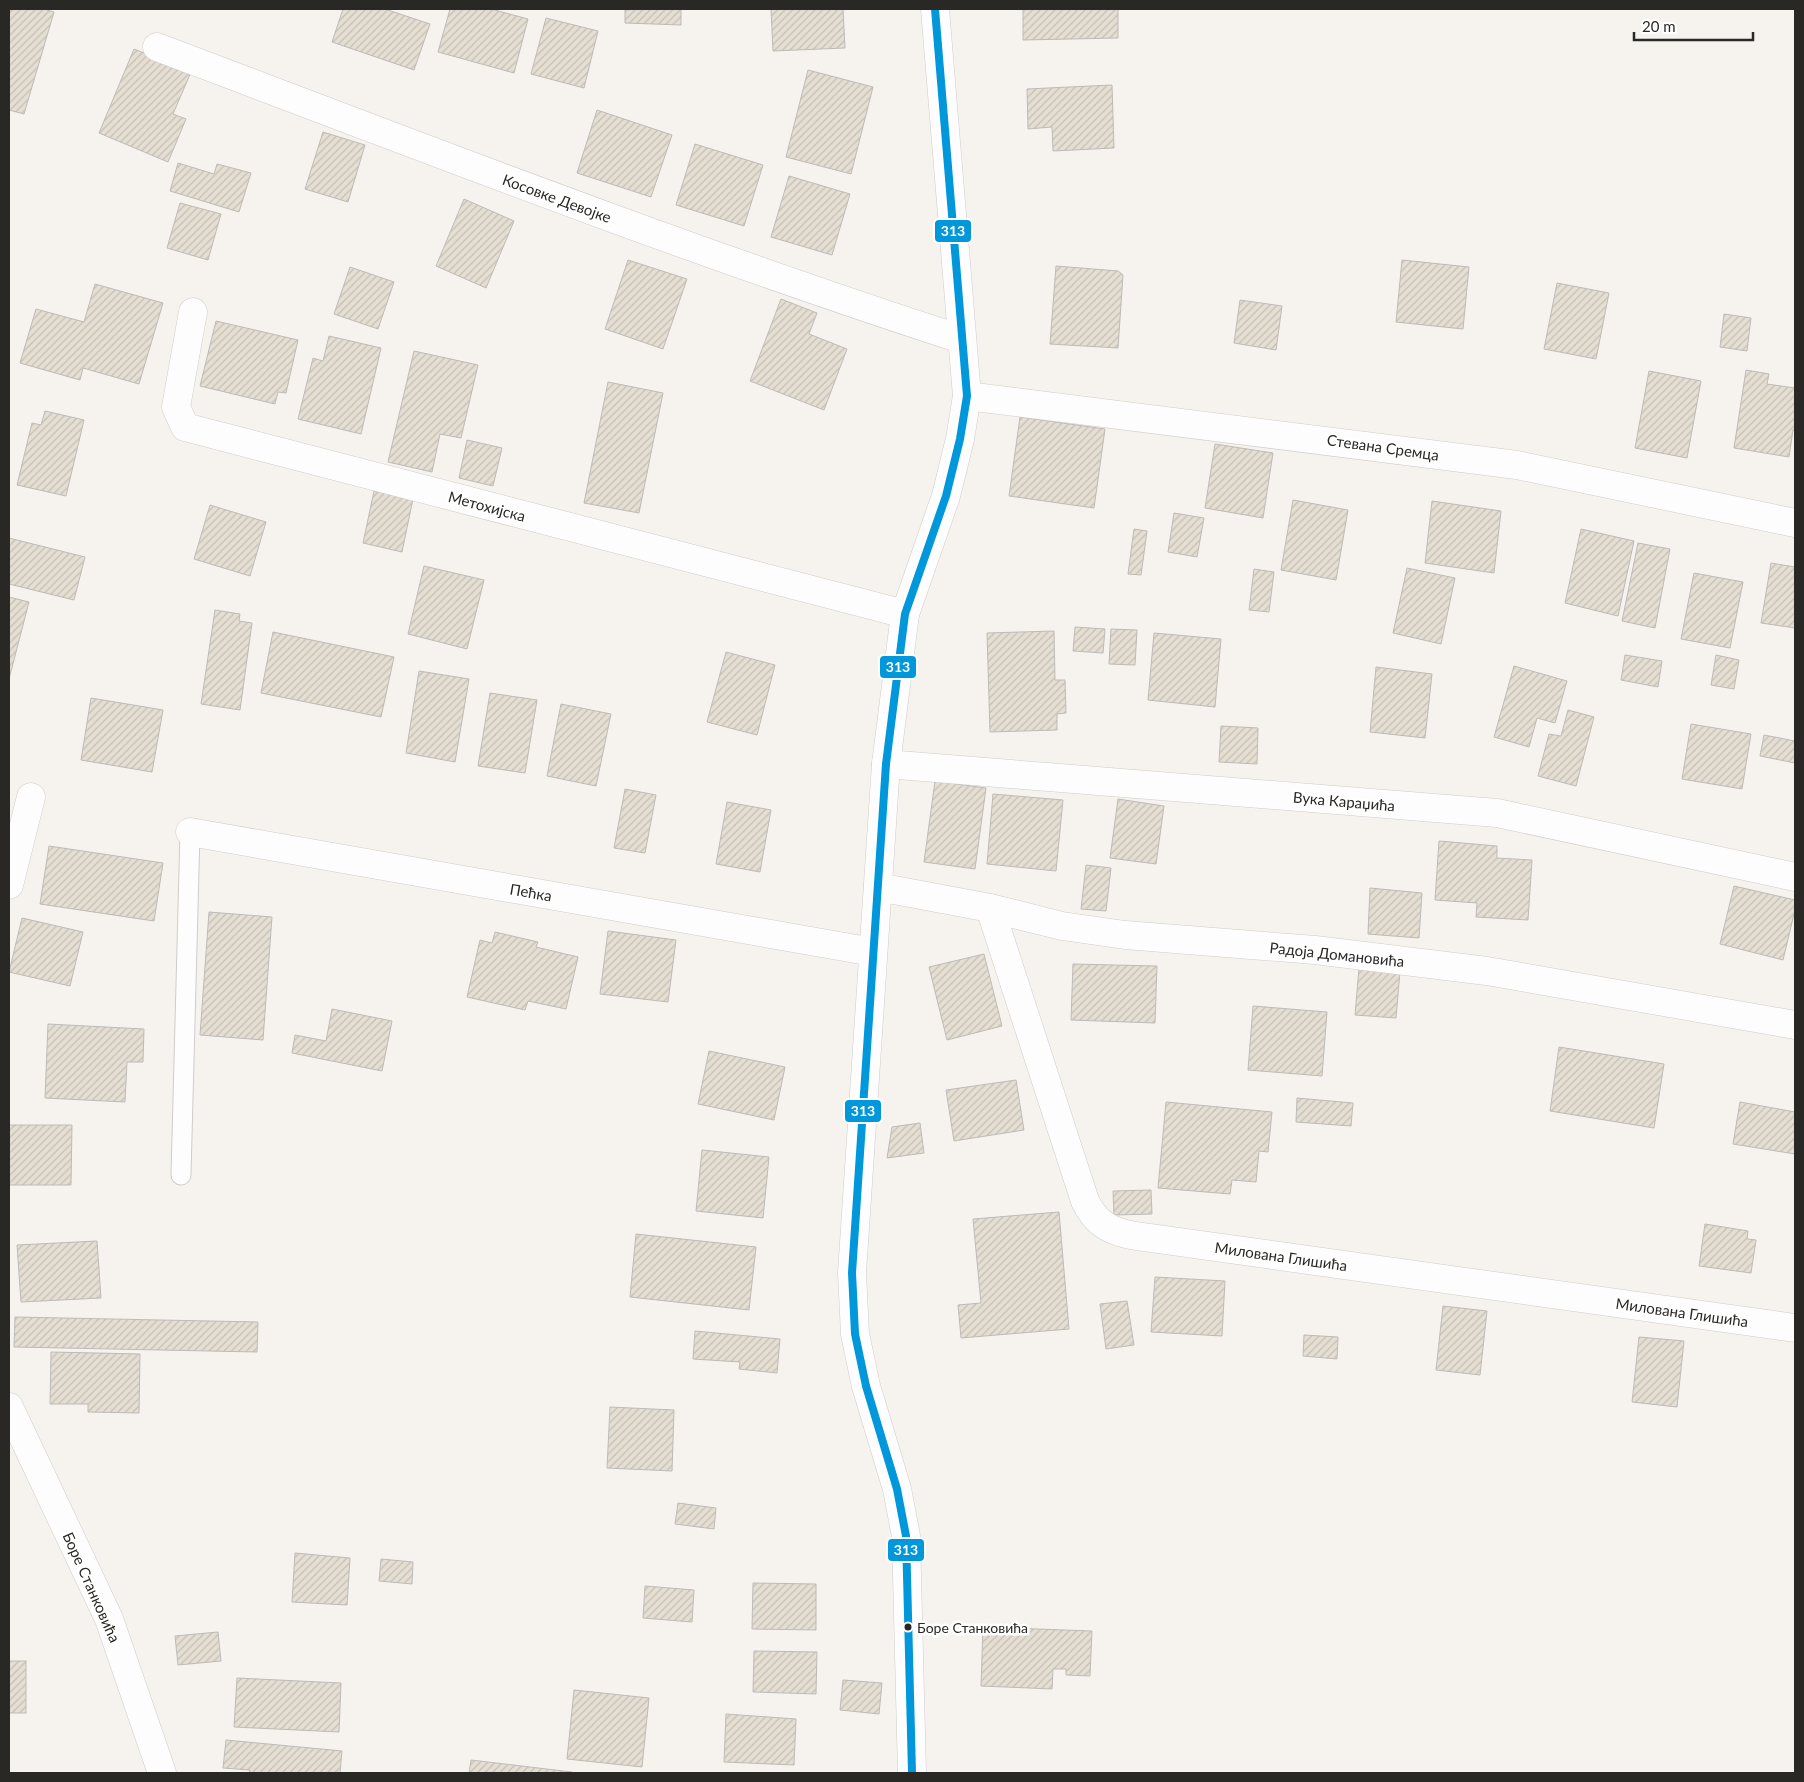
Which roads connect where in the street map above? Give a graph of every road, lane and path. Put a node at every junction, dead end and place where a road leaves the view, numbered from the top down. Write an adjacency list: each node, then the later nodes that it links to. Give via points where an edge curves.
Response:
1 (935, 9): 4 (street)
2 (157, 47): 4 (street, Косовке Девојке, via 570,204 820,293)
3 (193, 312): 7 (street, Метохијска, via 176,407 186,427)
4 (961, 339): 5 (street)
5 (967, 396): 6 (street, Стевана Сремца, via 1517,465); 7 (street, via 946,496)
6 (1795, 523)
7 (905, 614): 8 (street)
8 (886, 764): 11 (street, Вука Караџића, via 1497,813); 13 (street)
9 (31, 797): 12 (street)
10 (190, 832): 15 (street, Пећка); 17 (lane)
11 (1795, 877)
12 (9, 885)
13 (878, 887): 14 (street, Радоја Домановића); 15 (street)
14 (990, 908): 16 (street, Радоја Домановића, via 1062,926 1125,934 1315,950 1487,971); 18 (street, Милована Глишића, via 1085,1201 1096,1220 1110,1230)
15 (873, 952): 21 (street, via 852,1273 857,1343 866,1386 898,1489 906,1536)
16 (1795, 1025)
17 (181, 1175)
18 (1795, 1328)
19 (9, 1407): 20 (street, Боре Станковића, via 109,1619)
20 (162, 1773)
21 (912, 1773)

